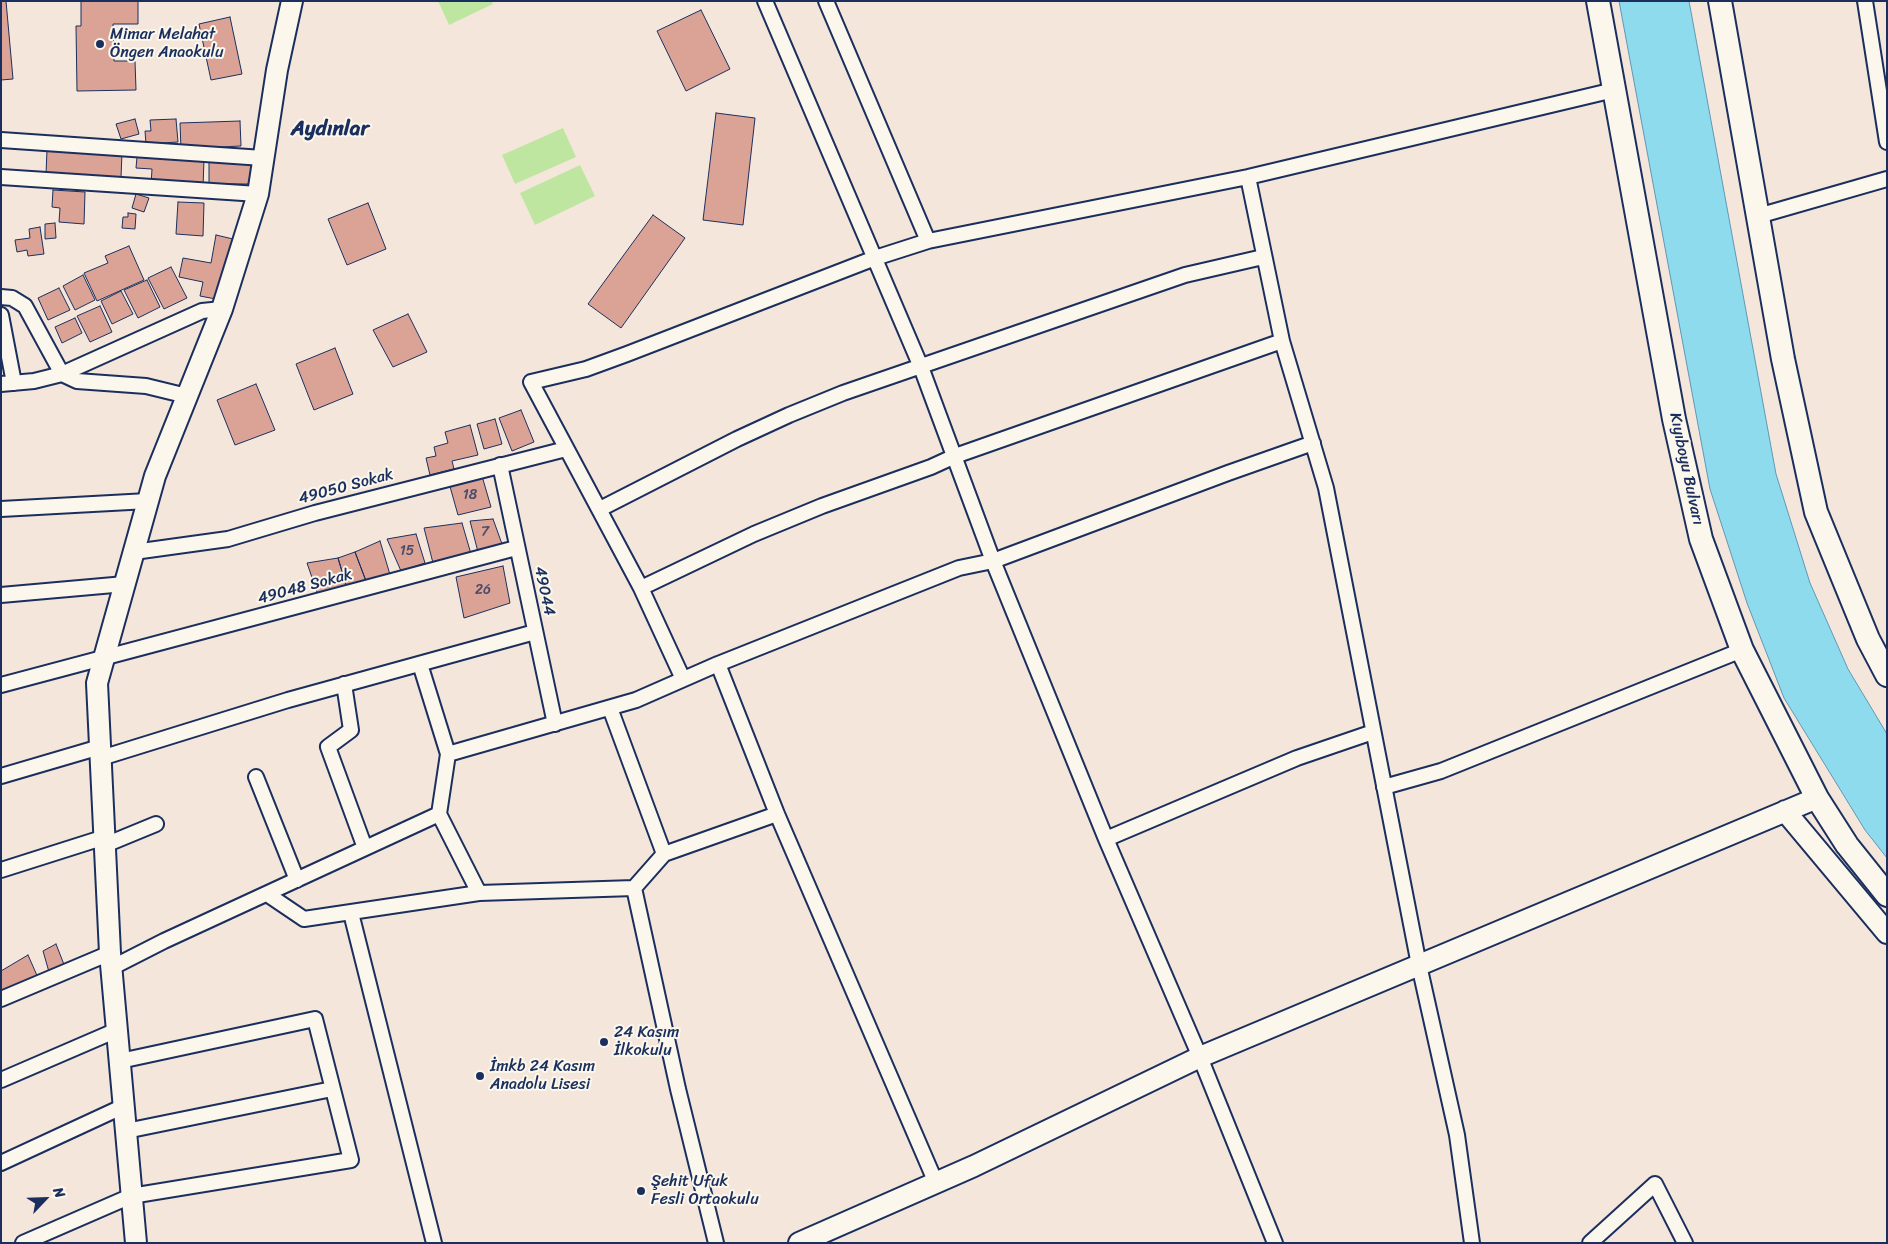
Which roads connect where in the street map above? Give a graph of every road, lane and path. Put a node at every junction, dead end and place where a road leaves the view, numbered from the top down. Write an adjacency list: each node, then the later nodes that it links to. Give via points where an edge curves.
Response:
1 (292, 1): 10 (street)
2 (765, 1): 18 (street)
3 (826, 1): 16 (street)
4 (1598, 1): 7 (main road, Kıyıboyu Bulvarı)
5 (1720, 1): 15 (main road)
6 (1865, 1): 9 (street)
7 (1614, 90): 12 (street); 41 (main road, Kıyıboyu Bulvarı, via 1674,418 1701,539)
8 (1, 140): 10 (street)
9 (1887, 142)
10 (263, 158): 14 (street)
11 (1, 177): 14 (street)
12 (1248, 177): 16 (street); 17 (street)
13 (1887, 179): 15 (street)
14 (258, 194): 20 (street)
15 (1758, 216): 45 (main road, via 1783,358 1816,512 1868,640)
16 (928, 241): 18 (street)
17 (1263, 257): 22 (street); 23 (street, via 1185,275)
18 (875, 258): 23 (street); 28 (street, via 586,369 530,382)
19 (1, 297): 24 (street, via 12,298 24,306)
20 (222, 309): 24 (street, via 202,311); 26 (street)
21 (1, 315): 25 (street)
22 (1282, 340): 27 (street); 29 (street)
23 (921, 367): 29 (street); 33 (street, via 842,393 789,415)
24 (62, 374): 25 (street); 26 (street, via 77,380 146,386)
25 (7, 384)
26 (187, 396): 31 (street)
27 (1313, 444): 36 (street); 51 (street, via 1326,488)
28 (566, 450): 30 (street, 49050 Sokak); 33 (street)
29 (955, 456): 36 (street); 38 (street, via 754,534)
30 (500, 465): 34 (street, 49044); 35 (street, 49050 Sokak, via 228,539)
31 (148, 501): 32 (street); 35 (street)
32 (1, 509)
33 (600, 509): 38 (street)
34 (516, 548): 40 (street, 49044); 42 (street, 49048 Sokak)
35 (134, 552): 37 (street)
36 (993, 561): 44 (street, via 959,568); 62 (street)
37 (125, 584): 39 (street); 42 (street)
38 (641, 588): 46 (street)
39 (1, 595)
40 (535, 632): 43 (street); 50 (street, 49044)
41 (1742, 650): 56 (street, via 1441,771); 57 (main road, Kıyıboyu Bulvarı)
42 (104, 659): 48 (street, 49048 Sokak); 52 (street, via 97,683)
43 (420, 664): 47 (street); 53 (street)
44 (718, 664): 46 (street); 60 (street)
45 (1887, 675)
46 (683, 679): 49 (street)
47 (344, 684): 52 (street); 64 (street, via 351,730 328,747)
48 (1, 685)
49 (610, 708): 50 (street); 65 (street)
50 (555, 724): 53 (street)
51 (1374, 732): 56 (street); 62 (street, via 1297,758)
52 (100, 752): 54 (street); 63 (street)
53 (448, 754): 59 (street)
54 (1, 776)
55 (256, 777): 67 (street)
56 (1384, 787): 75 (street)
57 (1816, 798): 58 (street); 71 (main road, Kıyıboyu Bulvarı, via 1847,845)
58 (1785, 811): 73 (street); 75 (street)
59 (439, 814): 64 (street); 69 (street)
60 (778, 814): 65 (street); 85 (street)
61 (156, 824): 63 (street)
62 (1106, 839): 78 (street)
63 (105, 841): 66 (street); 74 (street)
64 (365, 848): 67 (street)
65 (664, 854): 68 (street)
66 (1, 870)
67 (297, 880): 70 (street)
68 (634, 888): 69 (street); 91 (street)
69 (479, 893): 72 (street)
70 (267, 894): 72 (street, via 304,920); 74 (street)
71 (1887, 895)
72 (351, 913): 90 (street)
73 (1887, 933)
74 (111, 961): 76 (street); 77 (street)
75 (1419, 965): 78 (street); 93 (street, via 1457,1134)
76 (1, 999)
77 (117, 1030): 79 (street); 80 (street)
78 (1200, 1057): 85 (street); 92 (street)
79 (120, 1061): 81 (street, via 315,1020); 82 (street)
80 (1, 1080)
81 (332, 1088): 83 (street); 86 (street, via 351,1160)
82 (124, 1106): 83 (street); 84 (street)
83 (126, 1131): 86 (street)
84 (1, 1162)
85 (936, 1183): 87 (street)
86 (132, 1196): 88 (street); 89 (street)
87 (808, 1241)
88 (23, 1243)
89 (136, 1243)
90 (434, 1243)
91 (716, 1243)
92 (1275, 1243)
93 (1472, 1243)
94 (1590, 1243): 95 (street, via 1655,1184)
95 (1685, 1243)

